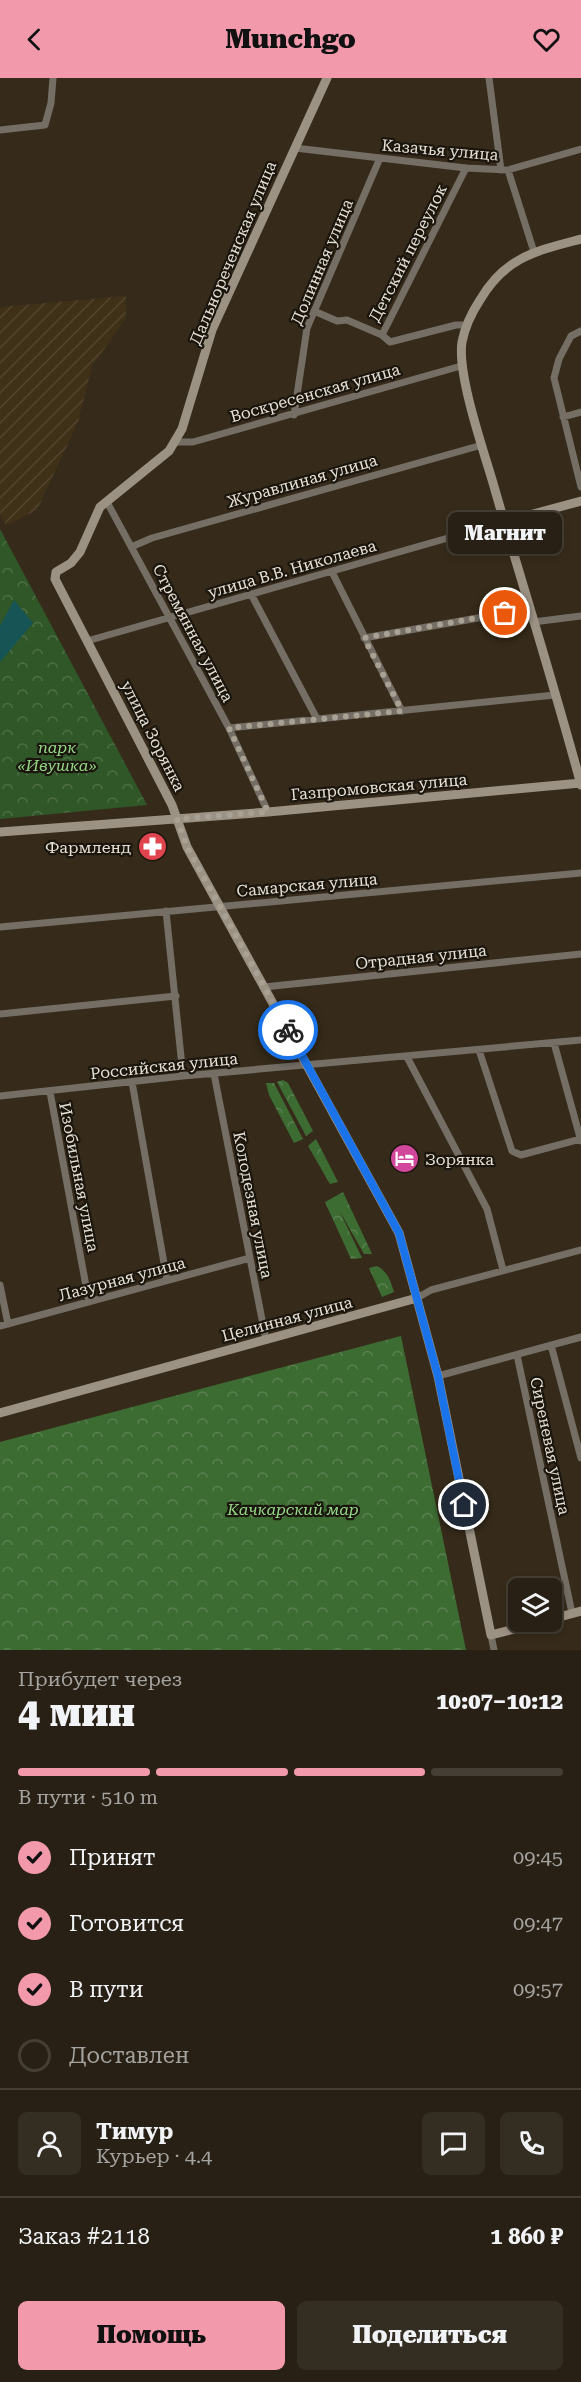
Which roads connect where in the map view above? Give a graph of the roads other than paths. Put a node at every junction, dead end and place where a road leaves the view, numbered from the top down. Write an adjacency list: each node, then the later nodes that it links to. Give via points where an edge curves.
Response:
1 (53, 78): 4 (street, via 45,125)
2 (327, 78): 5 (street, Дальнореченская улица)
3 (489, 78): 9 (street)
4 (0, 130)
5 (295, 148): 7 (street, Казачья улица); 20 (street, Дальнореченская улица, via 212,330)
6 (581, 149): 9 (street, Казачья улица)
7 (381, 159): 8 (street, Казачья улица); 12 (street, Долинная улица)
8 (466, 168): 9 (street, Казачья улица); 15 (street, Детский переулок)
9 (504, 170): 11 (street)
10 (581, 239): 11 (street)
11 (534, 252): 13 (street, via 510,264 490,282)
12 (314, 311): 15 (street); 18 (street, Долинная улица, via 303,346)
13 (467, 325): 15 (street, Детский переулок, via 456,324 390,342); 16 (street)
14 (581, 331): 19 (street, via 571,336 554,378)
15 (382, 335)
16 (461, 366): 18 (street, Воскресенская улица); 21 (street)
17 (581, 412): 19 (street)
18 (294, 415): 20 (street, Воскресенская улица, via 193,442)
19 (563, 417): 22 (street)
20 (176, 442): 24 (street, Дальнореченская улица)
21 (482, 444): 25 (street); 26 (street, Журавлиная улица)
22 (581, 487)
23 (581, 501): 25 (street)
24 (107, 502): 26 (street, Стремянная улица); 28 (street, Дальнореченская улица, via 96,513 80,552)
25 (504, 522): 27 (street, улица В.В. Николаева); 30 (street)
26 (131, 547): 32 (street, Стремянная улица)
27 (332, 572): 29 (street, улица В.В. Николаева); 34 (street)
28 (56, 573): 35 (street, улица Зорянка, via 55,579)
29 (251, 594): 32 (street, улица В.В. Николаева); 38 (street)
30 (529, 609): 33 (street); 34 (street)
31 (581, 616): 33 (street)
32 (170, 617): 35 (street, улица В.В. Николаева); 39 (street, Стремянная улица)
33 (533, 622): 36 (street)
34 (364, 638): 37 (street)
35 (87, 641): 42 (street, улица Зорянка)
36 (555, 695): 37 (street); 40 (street)
37 (402, 711): 38 (street)
38 (317, 719): 39 (street)
39 (229, 728): 41 (street, Стремянная улица)
40 (581, 784): 41 (street, Газпромовская улица)
41 (268, 812): 42 (street, Газпромовская улица)
42 (177, 819): 43 (street, Газпромовская улица); 45 (street, улица Зорянка, via 187,847)
43 (0, 832)
44 (581, 873): 45 (street, Самарская улица)
45 (219, 905): 46 (street, Самарская улица); 49 (street, улица Зорянка)
46 (165, 911): 47 (street, Самарская улица); 50 (street)
47 (0, 927)
48 (581, 954): 49 (street, Отрадная улица)
49 (264, 987): 56 (street, улица Зорянка)
50 (176, 996): 51 (street); 58 (street)
51 (0, 1014)
52 (581, 1040): 53 (street, Российская улица)
53 (555, 1043): 54 (street, Российская улица); 62 (street)
54 (479, 1050): 55 (street, Российская улица); 62 (street, via 512,1151 521,1155)
55 (407, 1057): 56 (street, Российская улица); 65 (street, via 487,1209)
56 (308, 1065): 57 (street, Российская улица); 68 (street, улица Зорянка, via 399,1233)
57 (214, 1074): 58 (street, Российская улица); 64 (street, Колодезная улица)
58 (183, 1076): 59 (street, Российская улица)
59 (132, 1082): 60 (street, Российская улица); 66 (street)
60 (50, 1092): 61 (street, Российская улица); 69 (street, Изобильная улица)
61 (0, 1096)
62 (581, 1140)
63 (581, 1250): 65 (street, Целинная улица)
64 (250, 1258): 66 (street, Лазурная улица); 72 (street, Колодезная улица)
65 (503, 1270): 68 (street, Целинная улица, via 431,1290)
66 (167, 1280): 69 (street, Лазурная улица)
67 (0, 1285): 70 (street)
68 (417, 1298): 72 (street, Целинная улица); 75 (street, улица Зорянка)
69 (89, 1302): 70 (street, Лазурная улица)
70 (4, 1325)
71 (581, 1337): 73 (street)
72 (266, 1340): 76 (street, Целинная улица)
73 (551, 1345): 74 (street); 77 (street, Сиреневая улица)
74 (517, 1355): 75 (street); 78 (street, Сиреневая улица)
75 (438, 1376): 80 (street, улица Зорянка)
76 (0, 1413)
77 (581, 1458)
78 (576, 1612)
79 (508, 1631): 80 (street)
80 (491, 1635): 81 (street, улица Зорянка)
81 (495, 1650)

